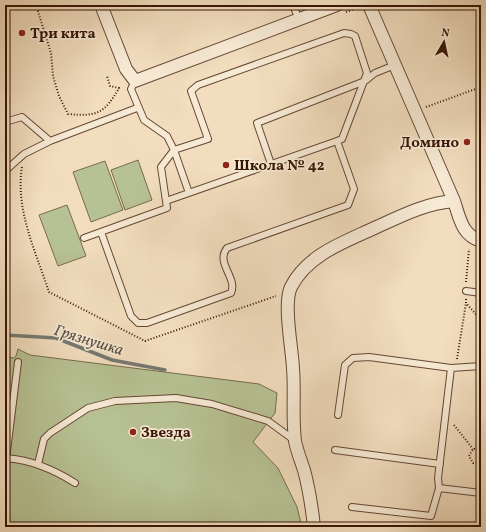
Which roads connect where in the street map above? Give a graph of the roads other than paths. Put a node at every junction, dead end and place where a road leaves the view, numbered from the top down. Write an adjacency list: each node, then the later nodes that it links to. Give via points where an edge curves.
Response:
1 (101, 5): 7 (street, via 126,69)
2 (293, 5): 5 (lane)
3 (337, 5): 5 (street)
4 (369, 5): 6 (street)
5 (298, 20): 7 (street)
6 (395, 65): 8 (lane, via 375,73); 18 (street)
7 (135, 81): 9 (lane, via 131,90)
8 (365, 81): 12 (lane, via 342,139); 13 (lane, via 366,66 355,36 344,33 198,85 191,91 208,139); 14 (lane, via 257,123)
9 (138, 108): 11 (lane); 13 (lane, via 144,120 167,136)
10 (5, 122): 11 (lane, via 22,117)
11 (50, 141): 15 (lane, via 24,154)
12 (337, 141): 14 (lane); 19 (lane, via 354,189 348,204 227,248 223,253 223,260 232,284 230,293 147,323 138,323 130,316)
13 (174, 150): 16 (lane); 17 (lane, via 161,166)
14 (271, 164): 16 (lane)
15 (5, 171)
16 (189, 193): 17 (lane)
17 (166, 201): 19 (lane, via 167,208)
18 (454, 201): 21 (street, via 462,225); 28 (street, via 426,207 339,244 315,258 292,286 288,296 288,310 294,369)
19 (101, 232): 20 (lane)
20 (84, 238)
21 (476, 240)
22 (466, 291): 23 (lane)
23 (481, 293)
24 (18, 362): 30 (lane)
25 (481, 366): 26 (lane)
26 (451, 368): 27 (lane, via 369,357 353,358 344,365); 32 (lane)
27 (338, 415)
28 (295, 441): 31 (lane, via 268,421 212,404 176,398 115,401 88,408 50,433 44,439); 38 (street, via 311,498)
29 (335, 450): 32 (lane)
30 (6, 458): 31 (lane); 33 (lane)
31 (38, 464): 34 (lane)
32 (440, 464): 35 (lane)
33 (5, 467)
34 (75, 483)
35 (439, 488): 36 (lane); 37 (lane, via 431,516)
36 (481, 493)
37 (352, 507)
38 (314, 527)

